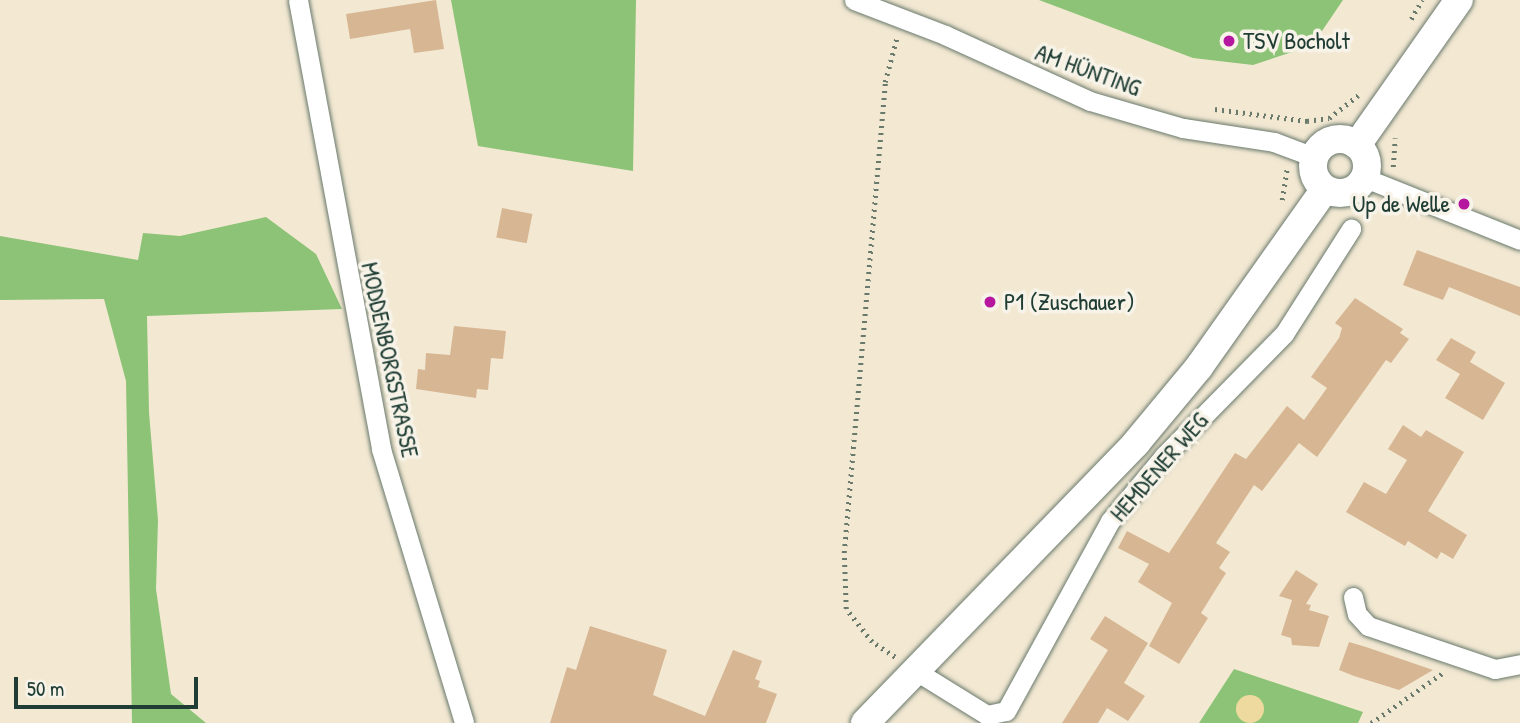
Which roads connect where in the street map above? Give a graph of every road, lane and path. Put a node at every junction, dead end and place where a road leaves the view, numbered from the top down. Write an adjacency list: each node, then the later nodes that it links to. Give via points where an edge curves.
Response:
1 (298, 0): 21 (street, MODDENBORGSTRASSE, via 382,449)
2 (854, 0): 5 (street, AM HÜNTING)
3 (1422, 0): 6 (path)
4 (1459, 0): 9 (street)
5 (906, 19): 10 (street, AM HÜNTING, via 1090,101 1183,128 1265,140); 20 (path, via 885,82 844,553 846,609 872,642)
6 (1408, 24)
7 (1363, 88): 8 (path, via 1329,118 1318,120)
8 (1211, 108)
9 (1357, 145): 10 (street, via 1348,140 1328,142); 11 (street, via 1367,164)
10 (1314, 157): 13 (street, via 1315,178)
11 (1364, 178): 13 (street, via 1347,192); 16 (street)
12 (1286, 186): 14 (path)
13 (1325, 189): 20 (street, HEMDENER WEG, via 1199,367 1136,443)
14 (1277, 208)
15 (1352, 229): 20 (street, HEMDENER WEG, via 1284,334 1164,456 1110,521 1006,711 987,715)
16 (1520, 240)
17 (1353, 597): 18 (street, via 1357,614 1368,625)
18 (1465, 659): 19 (street, via 1495,669); 23 (path)
19 (1520, 664)
20 (916, 671): 22 (street, HEMDENER WEG)
21 (464, 723)
22 (865, 723)
23 (1371, 723)

